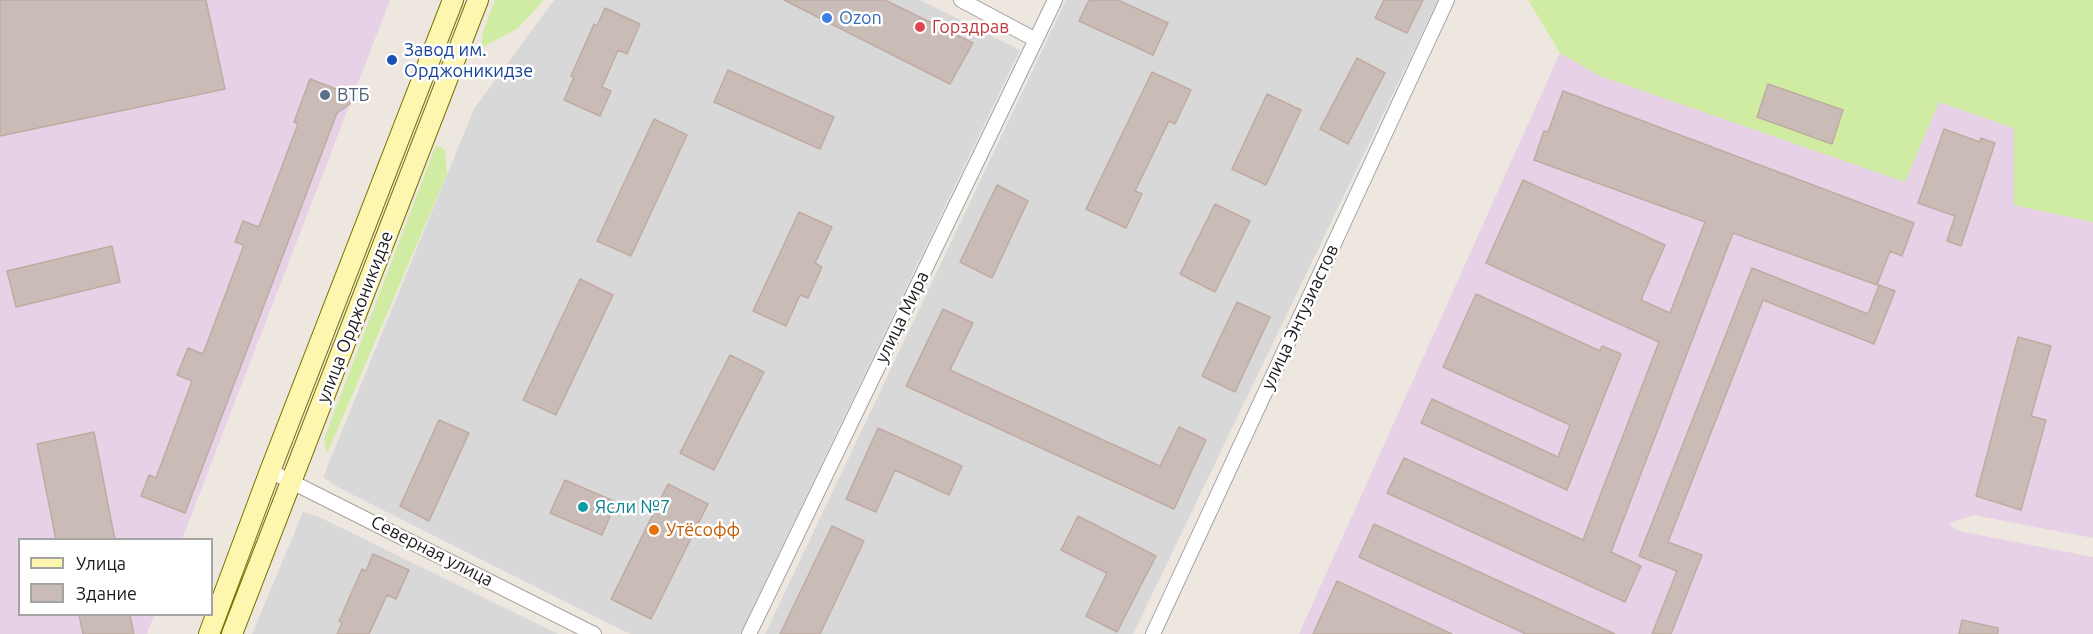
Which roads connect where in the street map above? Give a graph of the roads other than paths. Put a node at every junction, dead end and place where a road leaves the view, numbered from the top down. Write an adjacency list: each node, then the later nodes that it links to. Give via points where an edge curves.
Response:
1 (453, 0): 7 (main road, улица Орджоникидзе)
2 (478, 0): 8 (main road, улица Орджоникидзе)
3 (961, 0): 6 (street)
4 (1055, 0): 6 (street, улица Мира)
5 (1447, 0): 13 (street, улица Энтузиастов)
6 (1036, 40): 12 (street, улица Мира)
7 (270, 471): 8 (street, Северная улица); 9 (main road, улица Орджоникидзе)
8 (291, 481): 10 (main road, улица Орджоникидзе); 11 (street, Северная улица)
9 (209, 634)
10 (231, 634)
11 (594, 634)
12 (748, 634)
13 (1153, 634)

